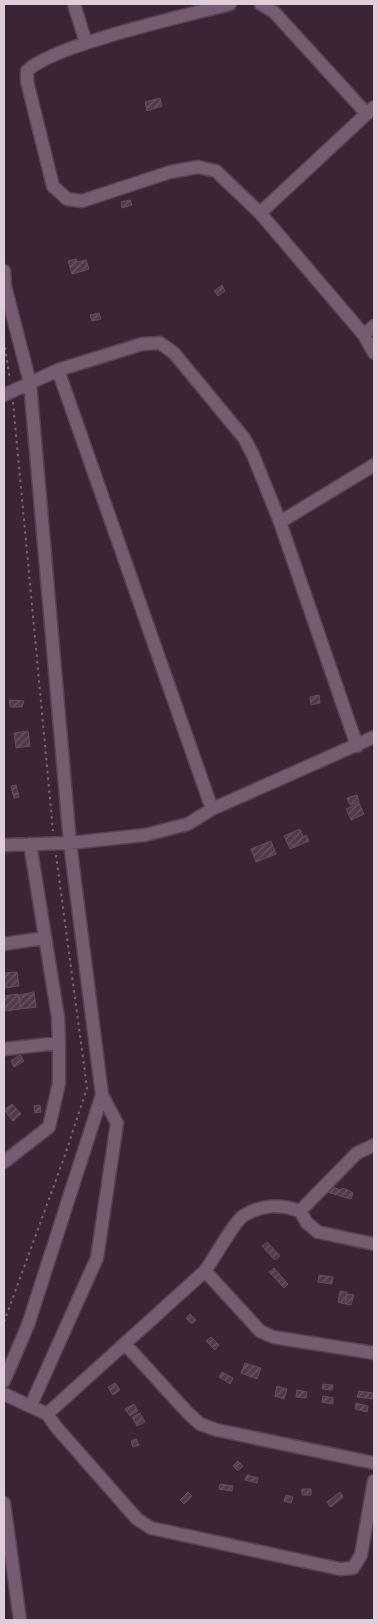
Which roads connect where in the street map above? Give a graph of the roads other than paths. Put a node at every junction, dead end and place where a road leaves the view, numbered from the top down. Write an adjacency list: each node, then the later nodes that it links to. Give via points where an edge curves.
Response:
1 (74, 4): 4 (street)
2 (230, 4): 4 (street)
3 (261, 4): 5 (street, via 274,12)
4 (86, 43): 6 (street, via 34,64 27,71 53,186 67,199 82,201 170,172 198,167 216,171)
5 (371, 111): 6 (street)
6 (260, 213): 9 (street)
7 (4, 271): 12 (street)
8 (374, 326): 9 (street)
9 (364, 335): 10 (street)
10 (374, 352)
11 (58, 370): 12 (street); 15 (street, via 142,344 160,343 174,353 244,438); 18 (street)
12 (30, 383): 13 (street); 19 (street)
13 (4, 395)
14 (374, 465): 15 (street)
15 (280, 522): 17 (street)
16 (374, 738): 17 (street)
17 (357, 746): 18 (street)
18 (212, 809): 19 (street, via 188,824 145,835)
19 (70, 843): 20 (street); 26 (street)
20 (30, 844): 21 (street); 22 (street)
21 (4, 845)
22 (44, 938): 23 (street); 24 (street, via 58,1017)
23 (4, 944)
24 (59, 1042): 25 (street); 28 (street, via 59,1083 48,1127)
25 (4, 1049)
26 (102, 1095): 34 (street, via 28,1325); 36 (street, via 117,1123 97,1258)
27 (374, 1145): 29 (street, via 357,1153)
28 (4, 1162)
29 (300, 1211): 30 (street, via 318,1232); 31 (street, via 272,1205 242,1216)
30 (374, 1244)
31 (205, 1270): 32 (street); 33 (street, via 260,1331 273,1337)
32 (125, 1344): 37 (street); 38 (street, via 200,1424)
33 (374, 1353)
34 (4, 1381)
35 (4, 1394): 36 (street)
36 (31, 1405): 37 (street)
37 (47, 1414): 39 (street, via 137,1519 151,1528 340,1569 353,1568 361,1555)
38 (374, 1463)
39 (374, 1481)
40 (4, 1503): 41 (street)
41 (20, 1620)

